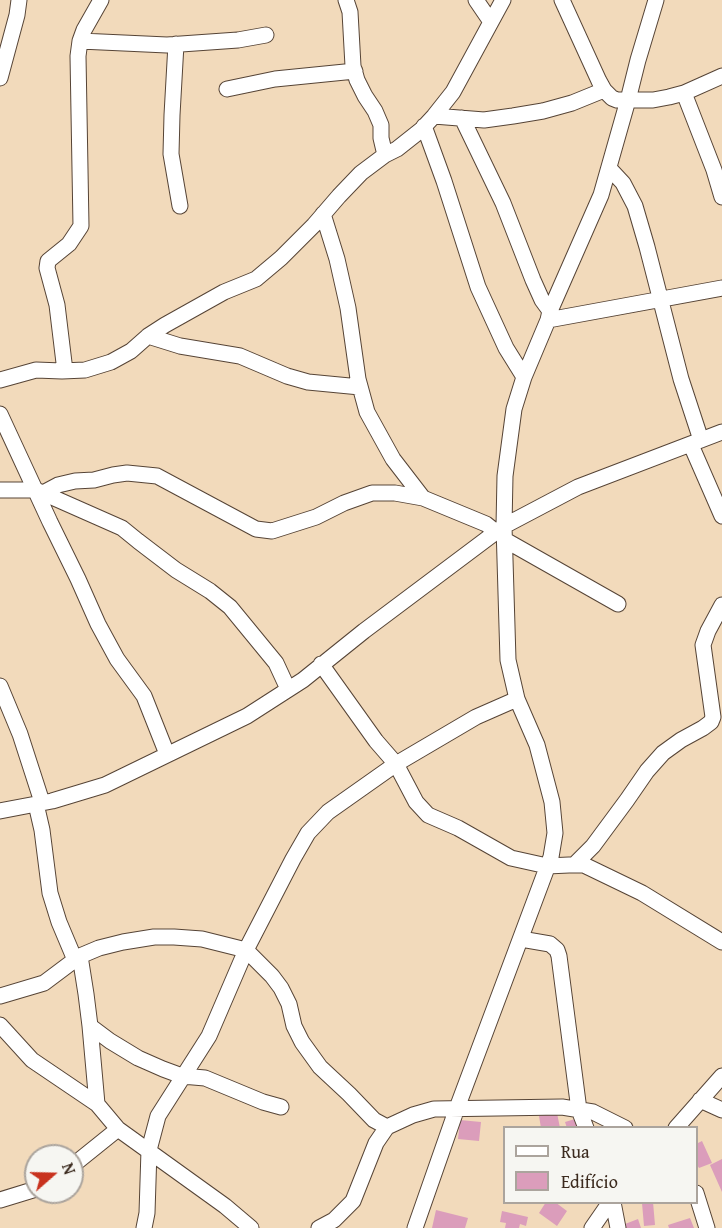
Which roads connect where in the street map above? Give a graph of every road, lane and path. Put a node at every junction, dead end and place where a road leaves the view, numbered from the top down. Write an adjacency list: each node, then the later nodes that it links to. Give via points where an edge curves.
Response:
1 (19, 0): 14 (street)
2 (101, 0): 10 (street)
3 (346, 0): 12 (street)
4 (476, 0): 8 (street)
5 (503, 0): 8 (street)
6 (562, 0): 16 (street)
7 (656, 0): 18 (street)
8 (491, 22): 20 (street, via 453,92)
9 (266, 35): 11 (street)
10 (80, 41): 11 (street); 30 (street, via 81,226 69,244 48,261 47,268 57,305)
11 (176, 44): 24 (street, via 171,154)
12 (355, 71): 15 (street, via 275,79); 21 (street, via 381,125)
13 (722, 76): 17 (street)
14 (0, 78)
15 (227, 89)
16 (603, 90): 18 (street, via 612,98); 19 (street, via 543,111 484,120)
17 (684, 93): 18 (street, via 653,100); 23 (street)
18 (628, 100): 22 (street)
19 (462, 118): 20 (street); 28 (street, via 503,203)
20 (429, 121): 21 (street); 31 (street, via 478,287)
21 (385, 155): 25 (street, via 361,173)
22 (609, 168): 27 (street, via 623,183 635,206); 28 (street, via 602,195)
23 (722, 197)
24 (180, 206)
25 (323, 214): 29 (street, via 256,279 224,292); 33 (street, via 348,308)
26 (722, 288): 27 (street)
27 (660, 300): 28 (street); 36 (street)
28 (549, 315): 31 (street)
29 (148, 336): 30 (street, via 111,362); 33 (street, via 240,356 308,382)
30 (65, 371): 32 (street, via 36,370)
31 (524, 377): 41 (street, via 514,409)
32 (0, 380)
33 (360, 387): 39 (street, via 367,412 393,459)
34 (0, 414): 38 (street)
35 (722, 432): 36 (street)
36 (696, 442): 40 (street); 41 (street, via 578,487)
37 (0, 490): 38 (street)
38 (40, 492): 39 (street, via 75,481 127,473 157,476 256,529 272,531 372,493); 46 (street, via 122,528 210,591 230,607 276,663); 48 (street, via 98,624 144,696)
39 (423, 498): 41 (street)
40 (722, 516)
41 (502, 532): 42 (street); 44 (street); 47 (street, via 508,660)
42 (618, 604)
43 (722, 606): 52 (street, via 703,645 711,722 663,753 593,846)
44 (321, 664): 46 (street); 49 (street)
45 (0, 686): 50 (street, via 20,734)
46 (288, 689): 48 (street, via 247,716)
47 (517, 699): 49 (street, via 476,717); 53 (street, via 537,745 552,802 555,832)
48 (167, 754): 50 (street, via 105,785)
49 (396, 764): 53 (street, via 416,802 428,814 511,858); 56 (street, via 328,812 308,833)
50 (39, 803): 51 (street); 57 (street, via 51,893 59,922)
51 (0, 811)
52 (574, 865): 53 (street); 55 (street, via 584,865 642,893)
53 (547, 866): 54 (street)
54 (520, 939): 66 (street); 67 (street, via 550,944 557,950)
55 (722, 942)
56 (246, 950): 57 (street, via 202,939 154,937 99,948); 61 (street, via 209,1036); 72 (street, via 281,988 294,1026 320,1067 374,1120)
57 (77, 958): 58 (street, via 44,983); 59 (street)
58 (0, 996)
59 (90, 1026): 61 (street, via 138,1058); 64 (street)
60 (1, 1028): 64 (street, via 32,1060)
61 (182, 1076): 65 (street, via 205,1078); 74 (street, via 158,1116)
62 (722, 1076): 63 (street)
63 (700, 1100): 68 (street); 71 (street)
64 (97, 1104): 73 (street)
65 (281, 1107)
66 (457, 1108): 67 (street); 72 (street, via 413,1114); 84 (street)
67 (579, 1110): 69 (street); 70 (street, via 593,1112)
68 (722, 1110)
69 (585, 1126)
70 (621, 1126)
71 (678, 1126)
72 (387, 1127): 83 (street, via 376,1143 353,1201 334,1220)
73 (118, 1129): 74 (street); 75 (street)
74 (149, 1150): 81 (street); 82 (street)
75 (84, 1157)
76 (24, 1193): 78 (street)
77 (698, 1199): 87 (street)
78 (0, 1200)
79 (610, 1204): 85 (street)
80 (611, 1204): 86 (street)
81 (144, 1228)
82 (251, 1228)
83 (319, 1228)
84 (415, 1228)
85 (592, 1228)
86 (618, 1228)
87 (707, 1228)

